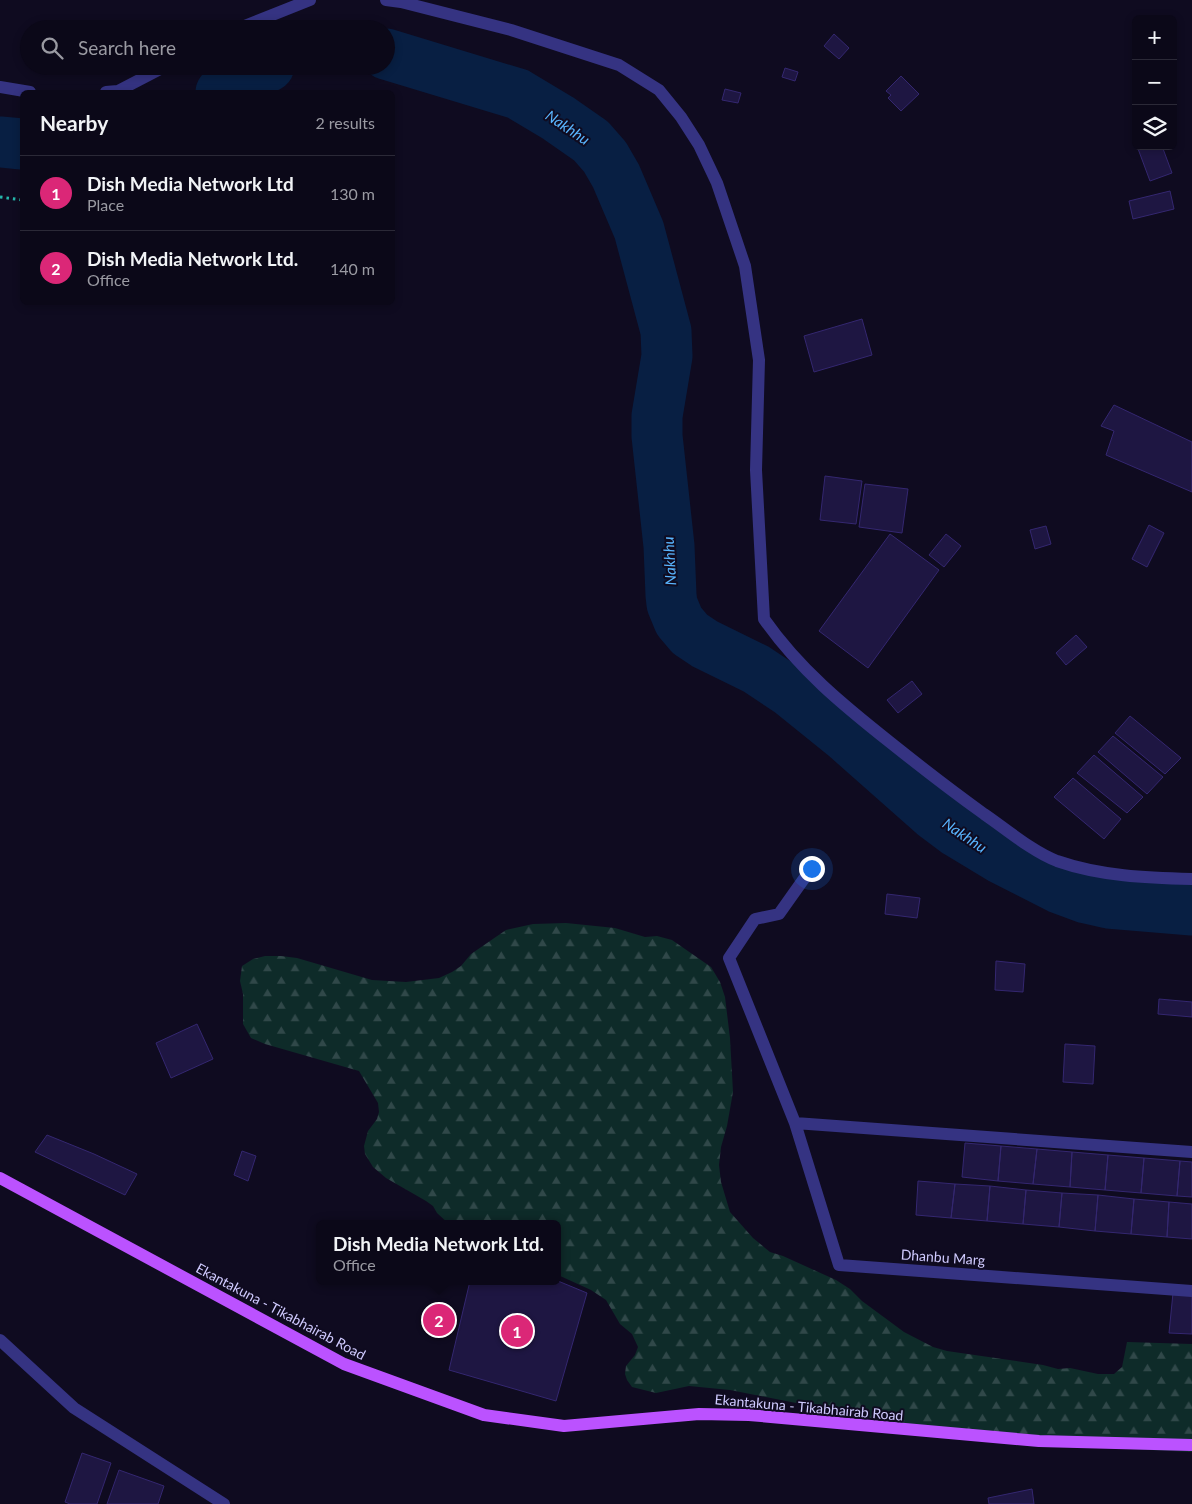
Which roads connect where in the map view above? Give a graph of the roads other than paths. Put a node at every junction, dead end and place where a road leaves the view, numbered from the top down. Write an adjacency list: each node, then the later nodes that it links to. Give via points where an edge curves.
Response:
1 (310, 0): 3 (street)
2 (386, 0): 9 (street, via 511,30 619,64 660,90 686,124 717,183 745,266 759,360 756,470 764,619 796,660 822,687 911,759 1047,856 1079,867 1120,875)
3 (260, 20)
4 (149, 75): 7 (street)
5 (0, 87): 6 (street)
6 (20, 90)
7 (120, 90)
8 (812, 866): 10 (street, Dhanbu Marg, via 779,914 755,919 729,958)
9 (1192, 879)
10 (795, 1123): 11 (street); 13 (street, Dhanbu Marg, via 839,1265)
11 (1192, 1152)
12 (0, 1178): 15 (main road, Ekantakuna - Tikabhairab Road, via 344,1364 484,1415 564,1426 699,1414 749,1415 1039,1441)
13 (1192, 1291)
14 (0, 1340): 16 (street, via 74,1408)
15 (1192, 1445)
16 (224, 1504)

